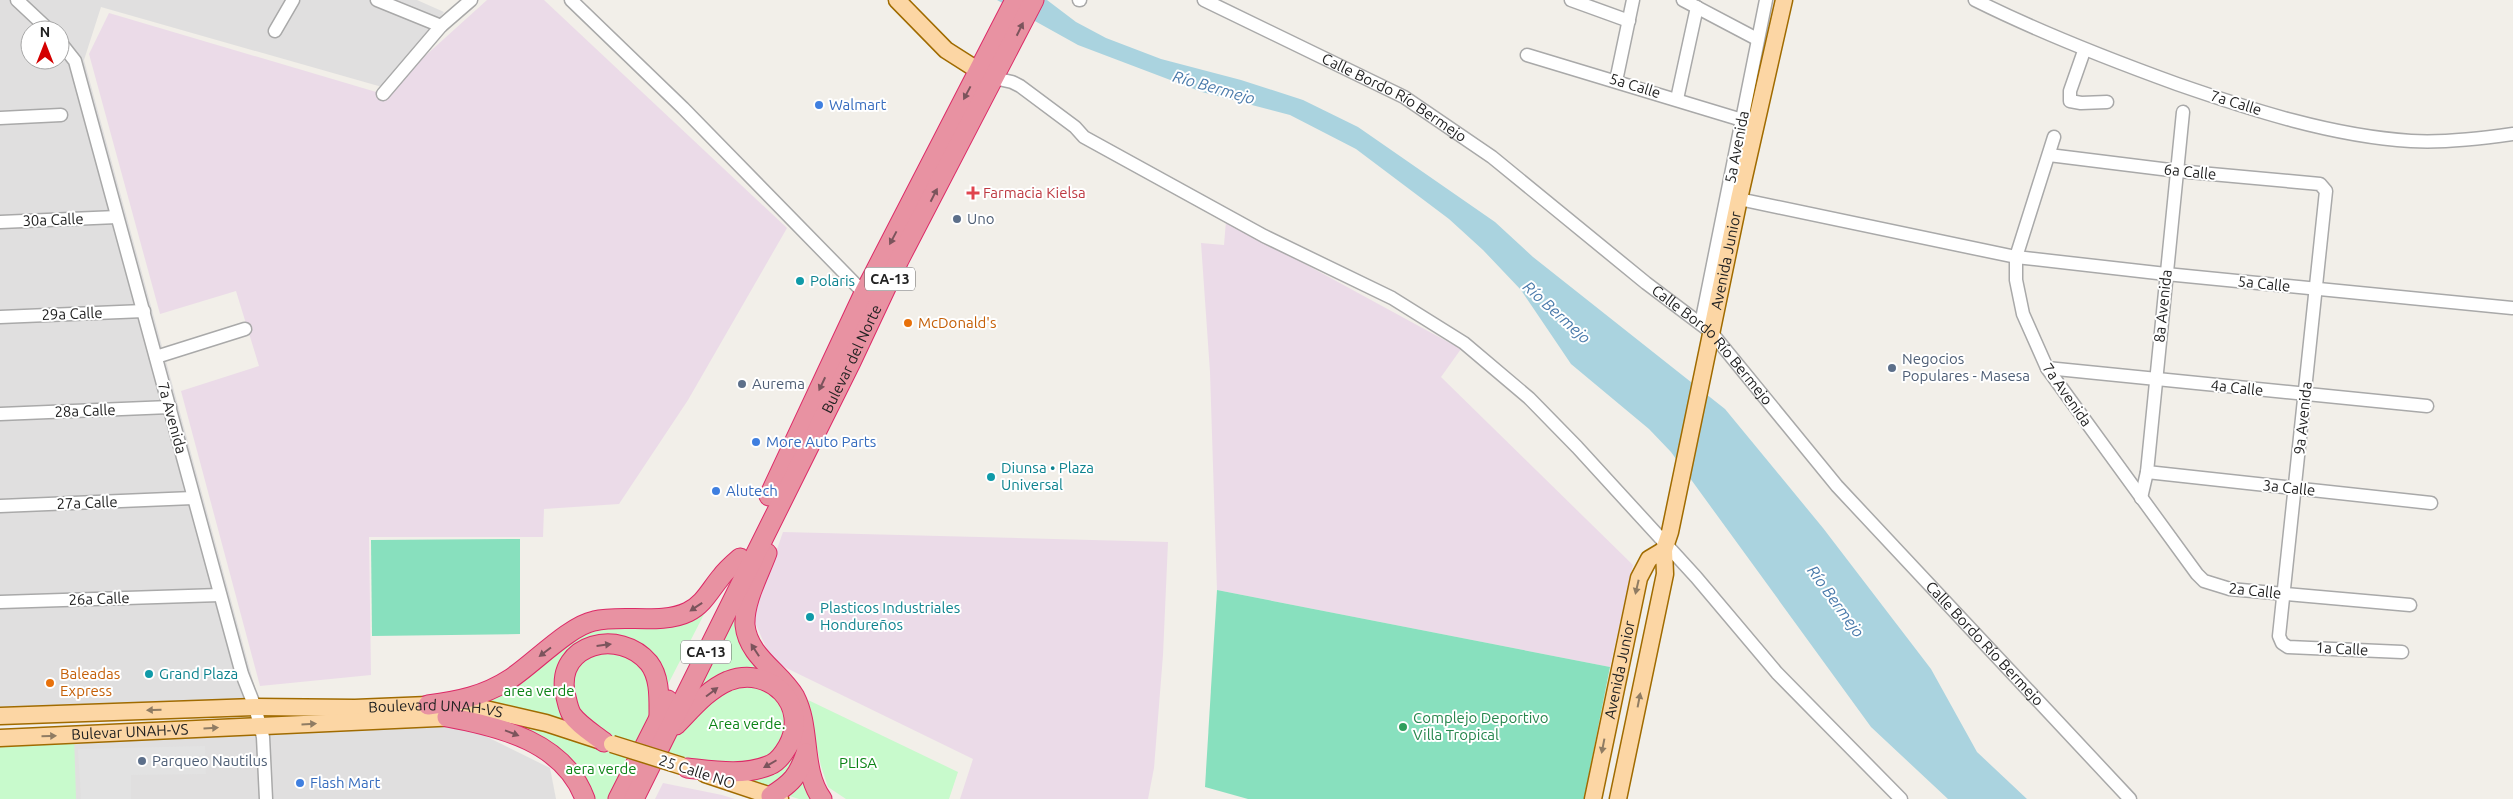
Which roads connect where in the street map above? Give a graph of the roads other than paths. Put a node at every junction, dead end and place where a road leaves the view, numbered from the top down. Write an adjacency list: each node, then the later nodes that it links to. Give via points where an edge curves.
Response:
1 (18, 0): 17 (street)
2 (293, 0): 20 (street)
3 (377, 0): 19 (street)
4 (471, 0): 19 (street)
5 (571, 0): 46 (street, via 683,108)
6 (897, 0): 26 (main road, via 946,50)
7 (1015, 0): 23 (highway, Bulevar del Norte / CA-13)
8 (1034, 0): 23 (highway, Bulevar del Norte / CA-13, one-way to 8)
9 (1204, 0): 51 (street, Calle Bordo Río Bermejo, via 1404,97 1492,157)
10 (1571, 0): 18 (street)
11 (1633, 0): 18 (street)
12 (1683, 0): 16 (street)
13 (1766, 0): 21 (street, 5a Avenida)
14 (1784, 0): 40 (main road, Avenida Junior)
15 (1975, 0): 22 (street, 7a Calle)
16 (1697, 8): 21 (street); 29 (street)
17 (39, 20)
18 (1629, 21): 27 (street)
19 (441, 26): 28 (street)
20 (275, 31)
21 (1757, 39): 34 (street, 5a Avenida)
22 (2084, 51): 30 (street, via 2070,91 2070,101); 35 (street, 7a Calle, via 2228,102 2356,134 2412,141 2469,140)
23 (998, 54): 26 (highway, Bulevar del Norte / CA-13)
24 (70, 55): 41 (street, 7a Avenida, via 75,62)
25 (1527, 55): 27 (street, 5a Calle)
26 (987, 75): 46 (highway, Bulevar del Norte / CA-13, one-way to 46); 64 (highway, Bulevar del Norte / CA-13, one-way to 26, via 851,362); 66 (street, via 1020,86 1084,137 1264,236 1392,298 1464,343 1529,398)
27 (1616, 80): 29 (street, 5a Calle)
28 (383, 94)
29 (1677, 99): 34 (street, 5a Calle)
30 (2107, 102)
31 (2183, 112): 38 (street, 8a Avenida)
32 (61, 115): 33 (street)
33 (0, 118)
34 (1742, 120): 51 (street, 5a Avenida)
35 (2513, 134)
36 (2054, 137): 37 (street, 7a Avenida)
37 (2049, 154): 38 (street, 6a Calle); 43 (street, 7a Avenida)
38 (2178, 171): 39 (street, 6a Calle, via 2320,184); 44 (street, 8a Avenida)
39 (2326, 191): 45 (street, 9a Avenida)
40 (1739, 199): 43 (street, 5a Calle); 51 (main road, Avenida Junior)
41 (111, 218): 42 (street, 30a Calle); 48 (street, 7a Avenida)
42 (0, 222)
43 (2016, 256): 44 (street, 5a Calle); 53 (street, 7a Avenida, via 2016,280 2023,314)
44 (2166, 274): 45 (street, 5a Calle); 54 (street, 8a Avenida)
45 (2316, 290): 47 (street, 5a Calle); 55 (street, 9a Avenida)
46 (864, 293): 67 (highway, Bulevar del Norte / CA-13, one-way to 67)
47 (2512, 308)
48 (144, 311): 49 (street, 29a Calle); 52 (street, 7a Avenida)
49 (0, 317)
50 (245, 329): 52 (street)
51 (1706, 334): 66 (main road, Avenida Junior); 95 (street, Calle Bordo Río Bermejo, via 1837,486)
52 (156, 357): 57 (street, 7a Avenida)
53 (2047, 368): 54 (street, 4a Calle); 62 (street, 7a Avenida)
54 (2155, 380): 55 (street, 4a Calle); 59 (street, 8a Avenida)
55 (2305, 395): 56 (street, 4a Calle); 60 (street, 9a Avenida)
56 (2427, 406)
57 (170, 407): 58 (street, 28a Calle); 61 (street, 7a Avenida)
58 (0, 414)
59 (2147, 472): 60 (street, 3a Calle); 62 (street, 8a Avenida)
60 (2295, 488): 63 (street, 3a Calle); 69 (street, 9a Avenida)
61 (193, 498): 65 (street, 27a Calle); 68 (street, 7a Avenida)
62 (2141, 498): 69 (street, 2a Calle, via 2204,581 2230,589)
63 (2431, 503)
64 (779, 504): 81 (highway, Bulevar del Norte / CA-13); 84 (highway, one-way to 64, via 804,724 794,696 761,658 749,640 746,626 748,604 772,542)
65 (0, 506)
66 (1667, 542): 92 (main road, Avenida Junior, one-way to 92, via 1649,559 1639,578); 93 (main road, Avenida Junior, one-way to 66, via 1665,574); 94 (street, via 1777,673)
67 (740, 558): 74 (highway, one-way to 74, via 722,575 702,603 686,613 664,618 624,617 592,621 511,679 487,692); 79 (highway, Bulevar del Norte / CA-13)
68 (220, 594): 70 (street, 26a Calle); 75 (street, 7a Avenida, via 242,674)
69 (2282, 594): 71 (street, 2a Calle); 72 (street, 9a Avenida, via 2279,636)
70 (0, 602)
71 (2410, 605)
72 (2282, 643): 73 (street, 1a Calle, via 2288,647)
73 (2402, 652)
74 (428, 705): 75 (main road, Boulevard UNAH-VS); 76 (main road, Boulevard UNAH-VS, via 481,708)
75 (255, 707): 77 (main road, Bulevar UNAH-VS, one-way to 77); 80 (street, 7a Avenida)
76 (498, 713): 78 (main road, Boulevard UNAH-VS); 83 (main road, 25 Calle NO, via 546,723)
77 (0, 716)
78 (447, 717): 80 (main road, Boulevard UNAH-VS, one-way to 78); 88 (highway, one-way to 88, via 503,730 542,748 564,764 575,777)
79 (659, 718): 83 (highway, one-way to 79, via 572,714 564,686 567,670 576,654 591,647 620,644 649,664 659,689); 89 (highway, Bulevar del Norte / CA-13)
80 (260, 726): 82 (main road, Bulevar UNAH-VS, one-way to 80); 87 (street, 7a Avenida)
81 (664, 737): 85 (highway, one-way to 85, via 697,704 727,682 742,678 764,680 781,690 791,704 796,721 794,734 773,765 753,771 730,772); 90 (highway, Bulevar del Norte / CA-13)
82 (0, 738)
83 (608, 743): 85 (main road, 25 Calle NO, bridge)
84 (806, 753): 86 (highway, via 798,775); 91 (highway)
85 (685, 767): 86 (main road, 25 Calle NO)
86 (776, 798)
87 (266, 799)
88 (585, 799)
89 (618, 799)
90 (634, 799)
91 (822, 799)
92 (1593, 799)
93 (1618, 799)
94 (1901, 799)
95 (2130, 799)

